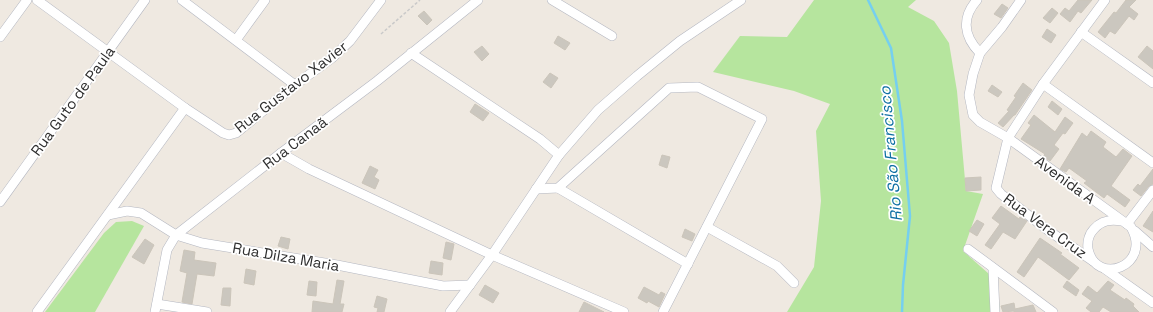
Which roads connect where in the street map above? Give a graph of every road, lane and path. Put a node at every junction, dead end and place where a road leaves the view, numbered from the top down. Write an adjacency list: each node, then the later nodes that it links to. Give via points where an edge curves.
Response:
1 (27, 0): 17 (street)
2 (37, 0): 19 (street)
3 (145, 0): 19 (street, Rua Guto de Paula)
4 (182, 0): 18 (street)
5 (265, 0): 18 (street)
6 (380, 0): 24 (street, Rua Gustavo Xavier, via 350,41 332,58)
7 (420, 0): 15 (path)
8 (478, 0): 20 (street, Rua Canaã)
9 (552, 0): 16 (street)
10 (741, 0): 28 (street, via 680,41 637,76 598,110)
11 (977, 0): 21 (street, via 972,5 966,31 973,46)
12 (1021, 0): 21 (street)
13 (1105, 0): 14 (street)
14 (1081, 32): 22 (street); 23 (street)
15 (381, 34)
16 (612, 36)
17 (0, 38)
18 (236, 40): 24 (street)
19 (108, 52): 25 (street); 33 (street, Rua Guto de Paula)
20 (412, 52): 27 (street, Rua Canaã); 28 (street, via 540,139)
21 (980, 53): 26 (street, Avenida A, via 969,95 974,115 980,122)
22 (1153, 83)
23 (1043, 84): 26 (street); 29 (street)
24 (295, 85): 25 (street, Rua Gustavo Xavier, via 236,133 230,135)
25 (186, 108): 34 (street)
26 (1008, 138): 35 (street, Avenida A); 42 (street, Rua Vera Cruz, via 996,188 1049,231)
27 (281, 153): 37 (street, Rua Canaã); 40 (street)
28 (559, 155): 31 (street)
29 (1153, 163)
30 (558, 188): 31 (street); 36 (street, via 669,88 698,87 762,119); 41 (street)
31 (536, 189): 40 (street)
32 (1153, 190): 35 (street)
33 (0, 202)
34 (108, 215): 37 (street, Rua Dilza Maria, via 127,211 141,213); 48 (street)
35 (1126, 224): 38 (street, Avenida A); 42 (street, via 1113,220 1105,221 1092,231 1088,239 1088,248 1090,256); 42 (street, via 1136,235 1138,243 1133,259 1119,269 1110,270)
36 (707, 227): 41 (street); 44 (street, via 777,266)
37 (176, 235): 45 (street, Rua Dilza Maria, via 202,243 337,265 443,286); 47 (street, Rua Canaã, via 167,250)
38 (1153, 247)
39 (968, 249): 43 (street)
40 (492, 255): 45 (street); 51 (street)
41 (688, 264): 52 (street)
42 (1099, 265): 46 (street, Rua Vera Cruz)
43 (993, 268): 53 (street); 54 (street)
44 (794, 283)
45 (470, 285): 50 (street)
46 (1153, 303)
47 (156, 308): 49 (street)
48 (38, 312)
49 (207, 312)
50 (450, 312)
51 (624, 312)
52 (662, 312)
53 (995, 312)
54 (1053, 312)

